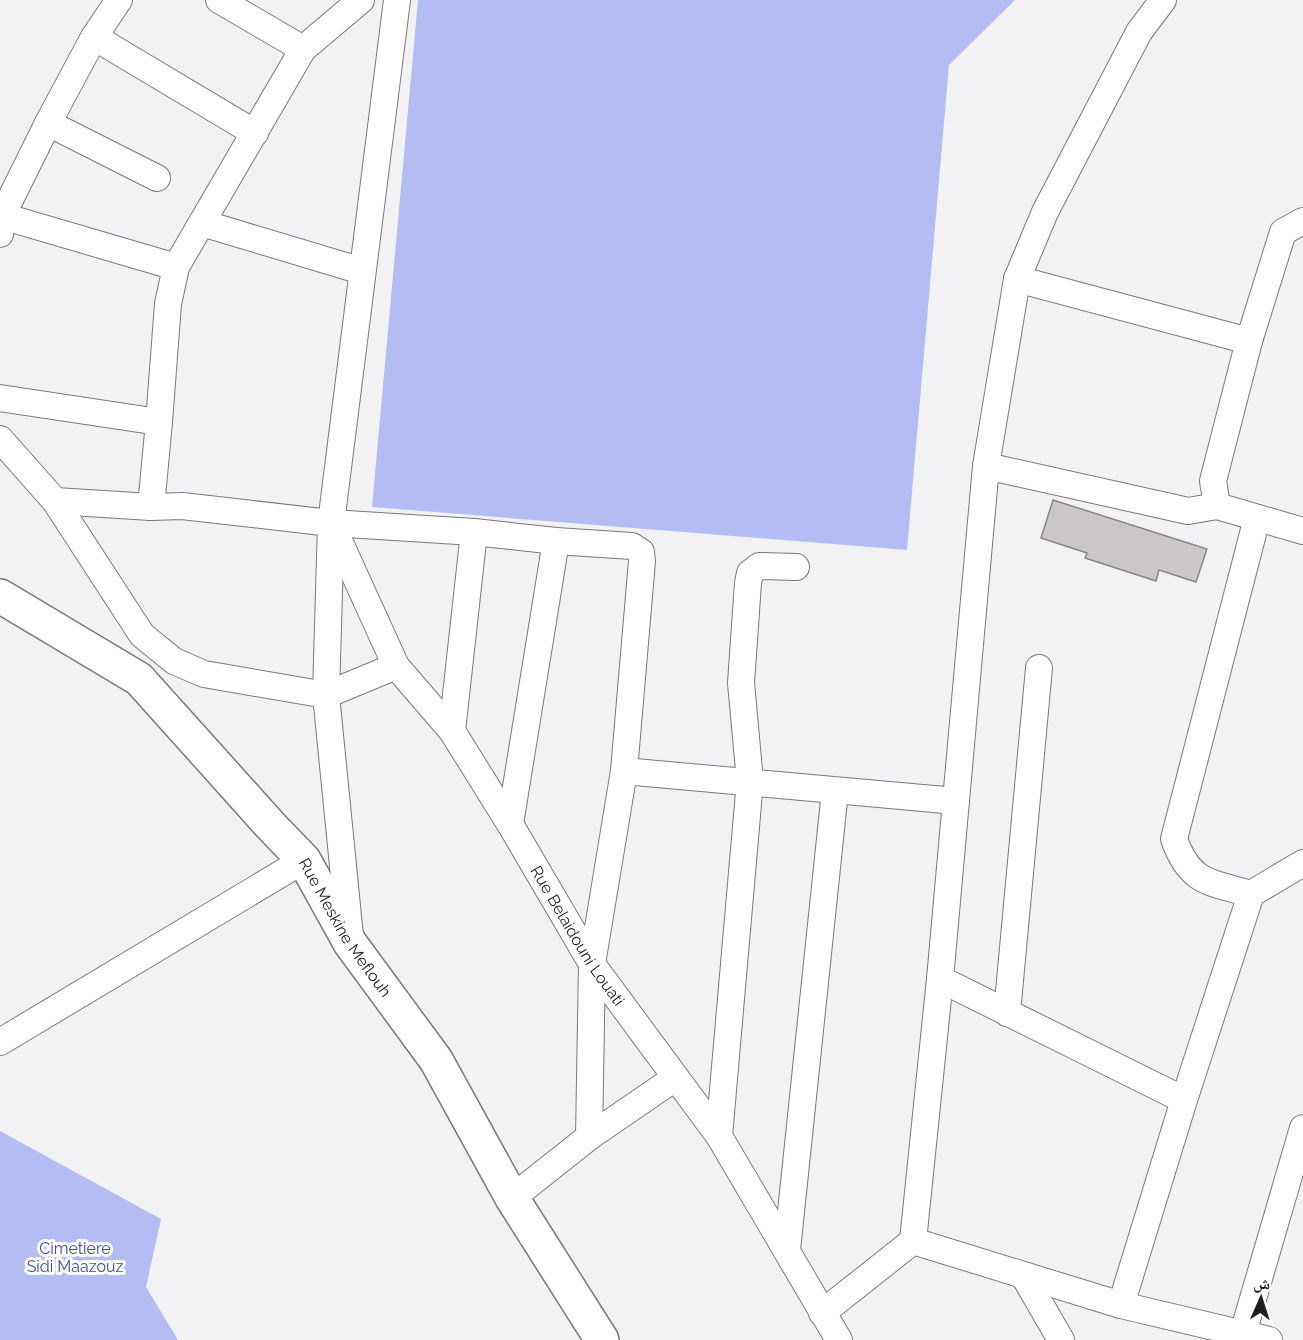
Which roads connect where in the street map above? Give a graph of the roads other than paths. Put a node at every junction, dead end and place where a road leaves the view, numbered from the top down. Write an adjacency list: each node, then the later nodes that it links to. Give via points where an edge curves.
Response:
1 (119, 0): 6 (street)
2 (219, 0): 7 (street)
3 (361, 0): 7 (street)
4 (397, 0): 15 (street)
5 (1163, 0): 16 (street, via 1140,32 1045,212)
6 (94, 37): 8 (street); 9 (street)
7 (303, 49): 9 (street)
8 (48, 123): 10 (street); 13 (street)
9 (255, 133): 12 (street)
10 (157, 178)
11 (1303, 221): 17 (street, via 1283,231)
12 (202, 223): 14 (street); 15 (street)
13 (1, 225): 14 (street)
14 (176, 267): 19 (street, via 168,304)
15 (363, 271): 26 (street)
16 (1017, 279): 17 (street); 21 (street)
17 (1250, 341): 23 (street, via 1213,481)
18 (0, 398): 19 (street)
19 (159, 422): 24 (street)
20 (0, 439): 22 (street)
21 (986, 466): 23 (street, via 1188,511); 39 (street)
22 (55, 501): 24 (street); 34 (street, via 142,635 174,661 204,674)
23 (1217, 506): 25 (street)
24 (151, 507): 26 (street, via 182,506)
25 (1257, 518): 27 (street); 43 (street, via 1174,839 1181,860 1199,879)
26 (331, 523): 28 (street); 32 (street, Rue Belaidouni Louati); 34 (street)
27 (1303, 531)
28 (474, 532): 29 (street); 35 (street)
29 (556, 541): 36 (street, via 632,546 641,552); 40 (street)
30 (796, 567): 37 (street, via 759,566 750,573 747,583 741,683)
31 (0, 596): 41 (main road, Rue Meskine Meflouh, via 139,679)
32 (396, 666): 34 (street); 35 (street, Rue Belaidouni Louati)
33 (1039, 668): 47 (street)
34 (326, 695): 44 (street)
35 (452, 731): 40 (street, Rue Belaidouni Louati)
36 (624, 771): 37 (street); 45 (street)
37 (750, 781): 38 (street); 52 (street)
38 (835, 791): 39 (street); 56 (street)
39 (956, 801): 46 (street)
40 (510, 824): 45 (street, Rue Belaidouni Louati)
41 (304, 860): 44 (main road, Rue Meskine Meflouh); 48 (street)
42 (1303, 863): 43 (street)
43 (1251, 894): 50 (street)
44 (350, 943): 54 (main road, Rue Meskine Meflouh, via 436,1060)
45 (592, 964): 49 (street, Rue Belaidouni Louati); 53 (street)
46 (940, 979): 47 (street); 55 (street)
47 (1007, 1013): 50 (street)
48 (0, 1042)
49 (675, 1078): 52 (street, Rue Belaidouni Louati); 53 (street)
50 (1184, 1100): 58 (street)
51 (1303, 1128): 60 (street)
52 (718, 1136): 56 (street, Rue Belaidouni Louati)
53 (589, 1137): 54 (street)
54 (513, 1198): 61 (main road, Rue Meskine Meflouh)
55 (913, 1241): 57 (street); 59 (street)
56 (787, 1250): 59 (street, Rue Belaidouni Louati)
57 (1024, 1276): 58 (street); 63 (street)
58 (1121, 1305): 60 (street)
59 (822, 1313): 62 (street, Rue Belaidouni Louati)
60 (1243, 1333): 64 (street)
61 (602, 1340)
62 (839, 1340)
63 (1061, 1340)
64 (1269, 1340)

